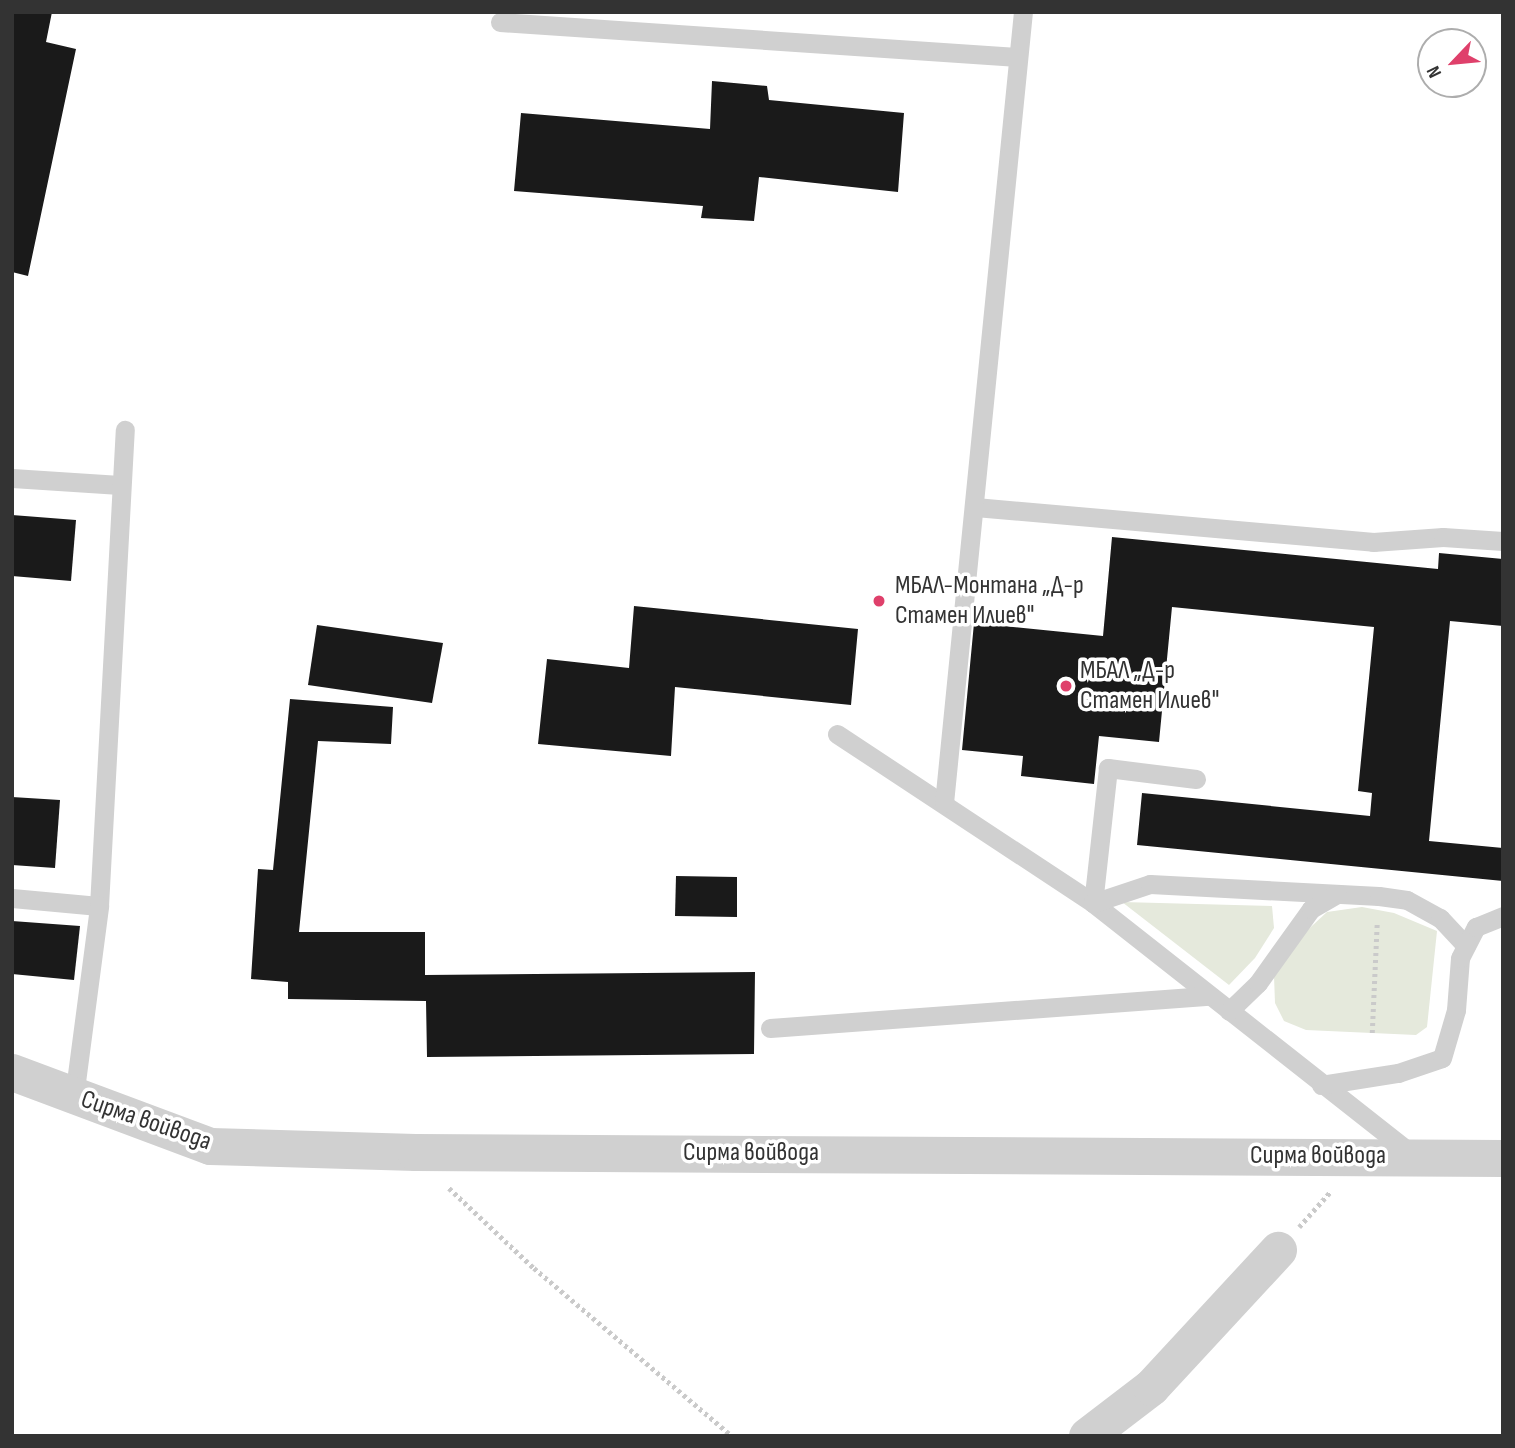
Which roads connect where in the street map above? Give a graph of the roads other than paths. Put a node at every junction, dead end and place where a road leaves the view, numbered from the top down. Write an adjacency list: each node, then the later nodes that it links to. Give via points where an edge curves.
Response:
1 (1023, 12): 3 (lane)
2 (500, 22): 3 (lane)
3 (1017, 57): 7 (lane)
4 (125, 429): 6 (lane)
5 (12, 478): 6 (lane)
6 (120, 485): 15 (lane)
7 (975, 507): 8 (lane, via 1373,542 1443,537); 11 (lane)
8 (1503, 541)
9 (837, 734): 11 (lane)
10 (1195, 779): 14 (lane, via 1108,768)
11 (944, 803): 14 (lane)
12 (1338, 893): 14 (lane, via 1150,884); 17 (lane, via 1407,900 1440,918); 19 (lane, via 1311,909 1258,983)
13 (12, 898): 15 (lane)
14 (1093, 903): 18 (lane)
15 (99, 906): 23 (lane)
16 (1503, 916): 17 (lane, via 1476,927)
17 (1466, 946): 22 (lane, via 1460,958 1456,1010 1442,1058 1398,1073)
18 (1209, 996): 19 (lane); 20 (lane)
19 (1228, 1011): 22 (lane)
20 (770, 1028)
21 (12, 1072): 23 (street, Сирма войвода)
22 (1321, 1084): 24 (lane)
23 (75, 1097): 24 (street, Сирма войвода, via 210,1146 415,1152)
24 (1415, 1156): 25 (street, Сирма войвода)
25 (1503, 1158)
26 (1278, 1250): 27 (street, via 1152,1387)
27 (1087, 1436)

